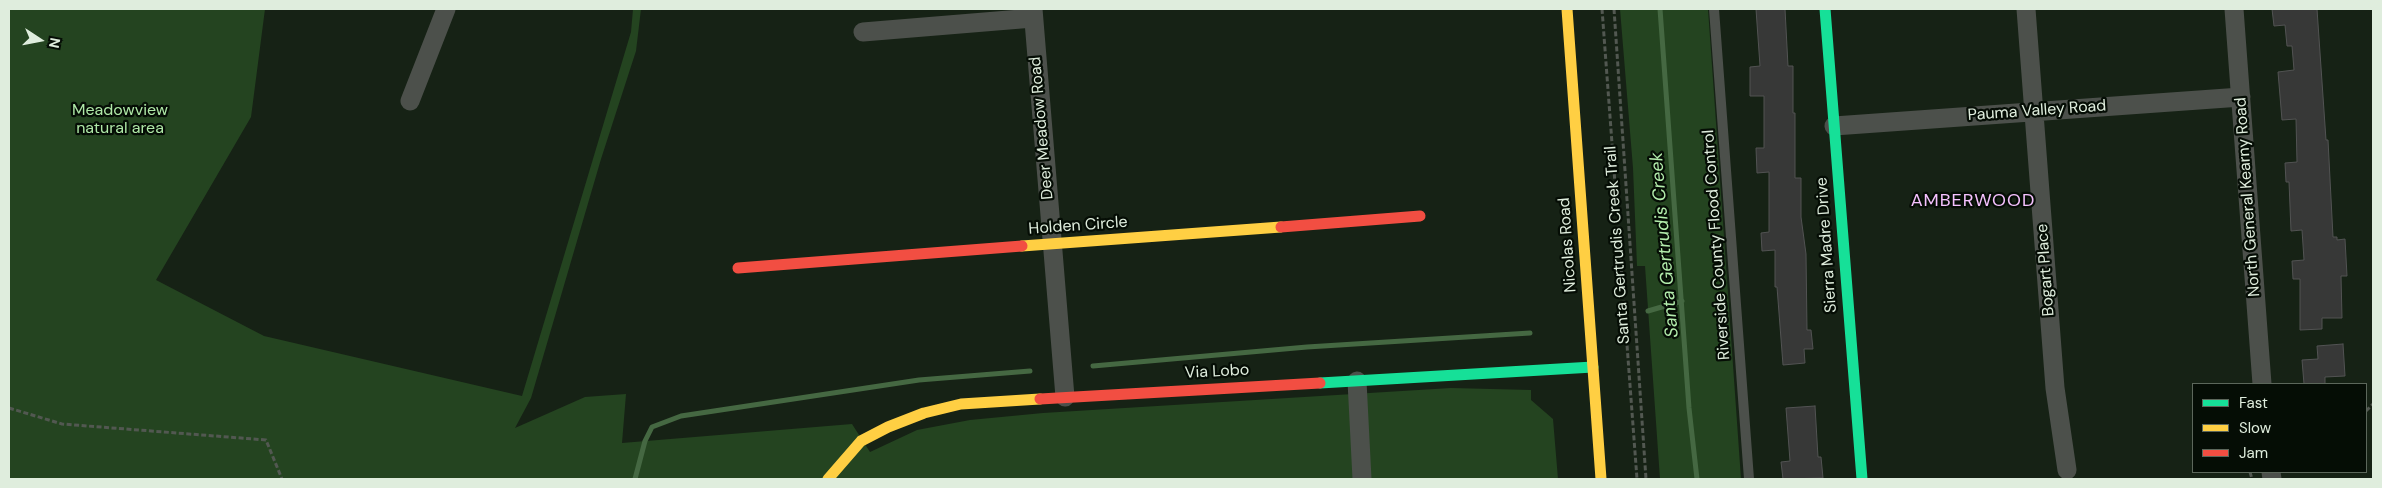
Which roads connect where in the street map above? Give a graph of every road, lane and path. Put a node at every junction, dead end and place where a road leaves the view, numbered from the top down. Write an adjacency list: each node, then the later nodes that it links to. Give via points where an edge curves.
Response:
1 (446, 9): 12 (street)
2 (1567, 9): 18 (street, Nicolas Road)
3 (1602, 9): 28 (path)
4 (1614, 9): 29 (path, Santa Gertrudis Creek Trail)
5 (1714, 9): 30 (lane, Riverside County Flood Control)
6 (1825, 9): 14 (street, Sierra Madre Drive)
7 (2026, 9): 13 (street, Bogart Place)
8 (2234, 9): 11 (street, North General Kearny Road)
9 (1033, 14): 10 (street); 16 (street, Deer Meadow Road)
10 (863, 32)
11 (2241, 97): 13 (street, Pauma Valley Road); 20 (street, North General Kearny Road)
12 (410, 101)
13 (2034, 112): 14 (street, Pauma Valley Road); 23 (street, Bogart Place, via 2055,388)
14 (1834, 126): 31 (street, Sierra Madre Drive)
15 (1420, 216): 16 (street, Holden Circle)
16 (1052, 244): 17 (street, Holden Circle); 21 (street, Deer Meadow Road)
17 (738, 268)
18 (1593, 367): 19 (street, Via Lobo); 27 (street, Nicolas Road)
19 (1357, 381): 21 (street, Via Lobo); 26 (street)
20 (2262, 383)
21 (1064, 397): 25 (street, Via Lobo, via 961,404 888,427 861,442)
22 (9, 408): 24 (path, via 62,424 266,440)
23 (2068, 470)
24 (282, 479)
25 (828, 479)
26 (1362, 479)
27 (1601, 479)
28 (1637, 479)
29 (1646, 479)
30 (1749, 479)
31 (1862, 479)

